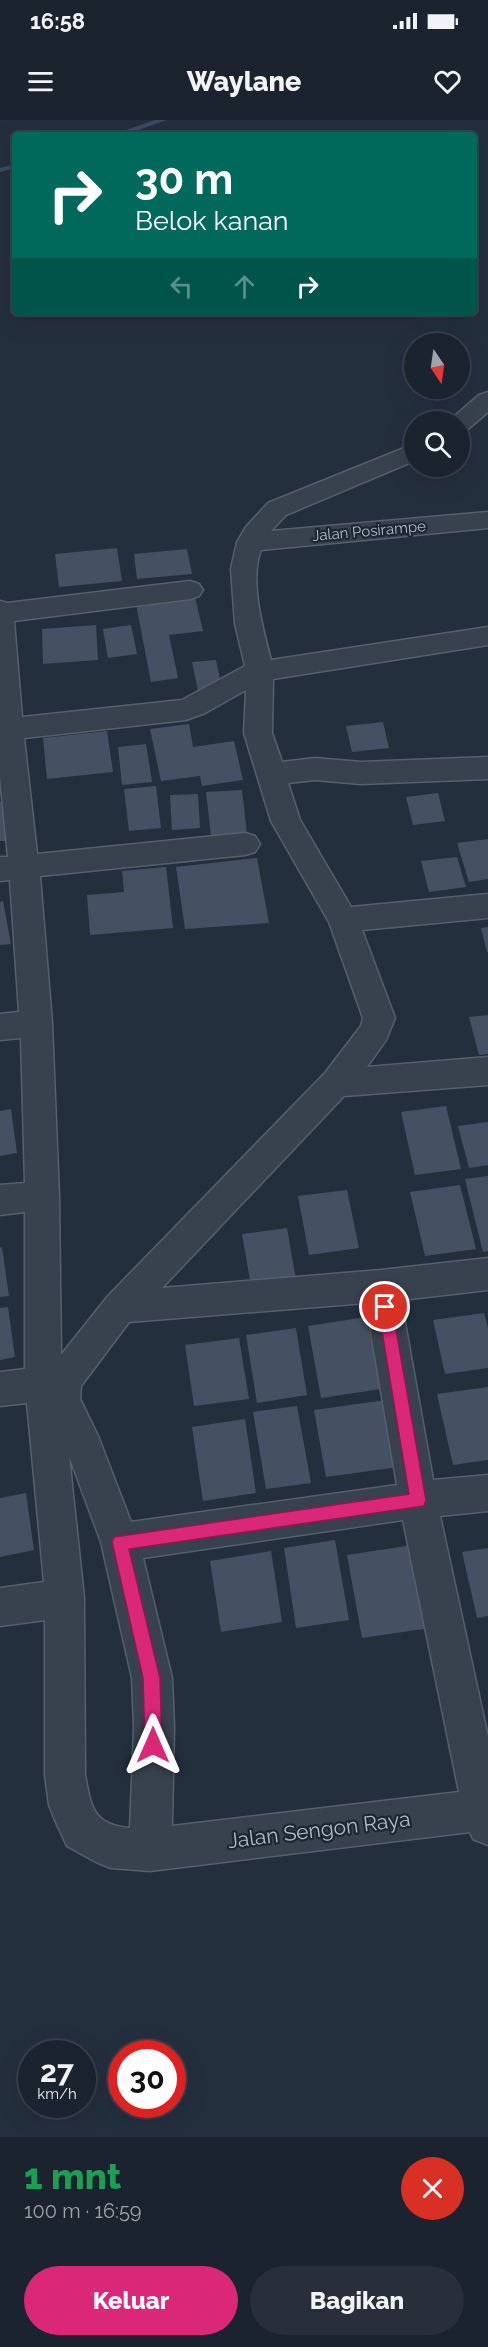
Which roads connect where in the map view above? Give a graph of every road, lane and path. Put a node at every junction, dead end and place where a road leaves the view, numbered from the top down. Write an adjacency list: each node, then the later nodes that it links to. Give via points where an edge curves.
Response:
1 (488, 400): 2 (street)
2 (470, 421)
3 (404, 456): 5 (street, via 278,509)
4 (488, 520): 5 (street, Jalan Posirampe)
5 (250, 542): 9 (street, via 244,569 246,612)
6 (190, 590): 7 (street)
7 (0, 612): 10 (street, Jalan Sengon Raya)
8 (488, 636): 9 (street)
9 (260, 671): 10 (street, via 186,710); 12 (street, via 258,733)
10 (4, 730): 14 (street, Jalan Sengon Raya)
11 (488, 768): 12 (street, via 361,773 315,769)
12 (272, 774): 16 (street, via 286,821)
13 (245, 844): 14 (street)
14 (12, 868): 17 (street, Jalan Sengon Raya)
15 (488, 906): 16 (street)
16 (343, 920): 20 (street, via 379,1018 375,1031)
17 (36, 1023): 18 (street); 21 (street, Jalan Sengon Raya)
18 (0, 1027)
19 (488, 1071): 20 (street)
20 (336, 1083): 25 (street)
21 (42, 1196): 22 (street); 26 (street, Jalan Sengon Raya)
22 (0, 1200)
23 (488, 1274): 24 (street)
24 (381, 1286): 25 (street); 29 (street)
25 (120, 1307): 30 (street, via 63,1382 62,1401 80,1436)
26 (43, 1384): 27 (street); 31 (street, Jalan Sengon Raya)
27 (0, 1389)
28 (488, 1493): 29 (street)
29 (418, 1500): 30 (street); 33 (street)
30 (120, 1542): 34 (street, via 152,1678)
31 (65, 1599): 32 (street); 34 (street, Jalan Sengon Raya, via 65,1775 70,1805 82,1831 111,1846)
32 (0, 1607)
33 (486, 1814): 34 (street, Jalan Sengon Raya)
34 (150, 1850)

